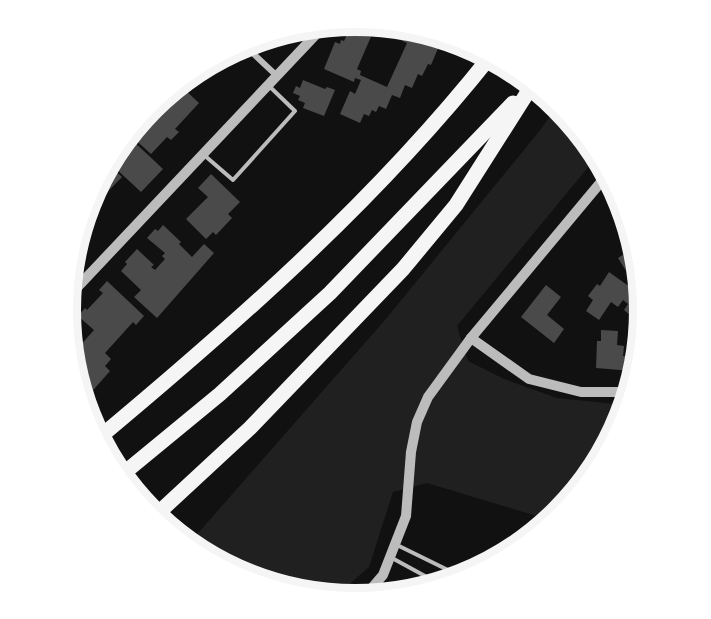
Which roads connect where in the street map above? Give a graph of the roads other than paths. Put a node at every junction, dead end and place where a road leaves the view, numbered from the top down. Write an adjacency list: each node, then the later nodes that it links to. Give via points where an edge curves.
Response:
1 (316, 35): 4 (street)
2 (251, 52): 4 (street)
3 (485, 64): 13 (highway, via 449,109 315,248)
4 (277, 76): 5 (street)
5 (268, 85): 8 (street); 8 (lane, via 295,111 233,180)
6 (527, 90): 14 (highway, via 330,292 220,394)
7 (528, 91): 15 (highway, via 456,205 403,269 250,428)
8 (203, 154): 10 (street)
9 (602, 181): 11 (street)
10 (79, 286)
11 (471, 338): 12 (street, via 529,379 581,392); 16 (street, via 428,397 417,422 406,516)
12 (621, 392)
13 (106, 432)
14 (128, 470)
15 (162, 509)
16 (396, 544): 17 (street); 18 (lane)
17 (391, 557): 19 (lane); 20 (street)
18 (450, 571)
19 (428, 578)
20 (372, 587)

